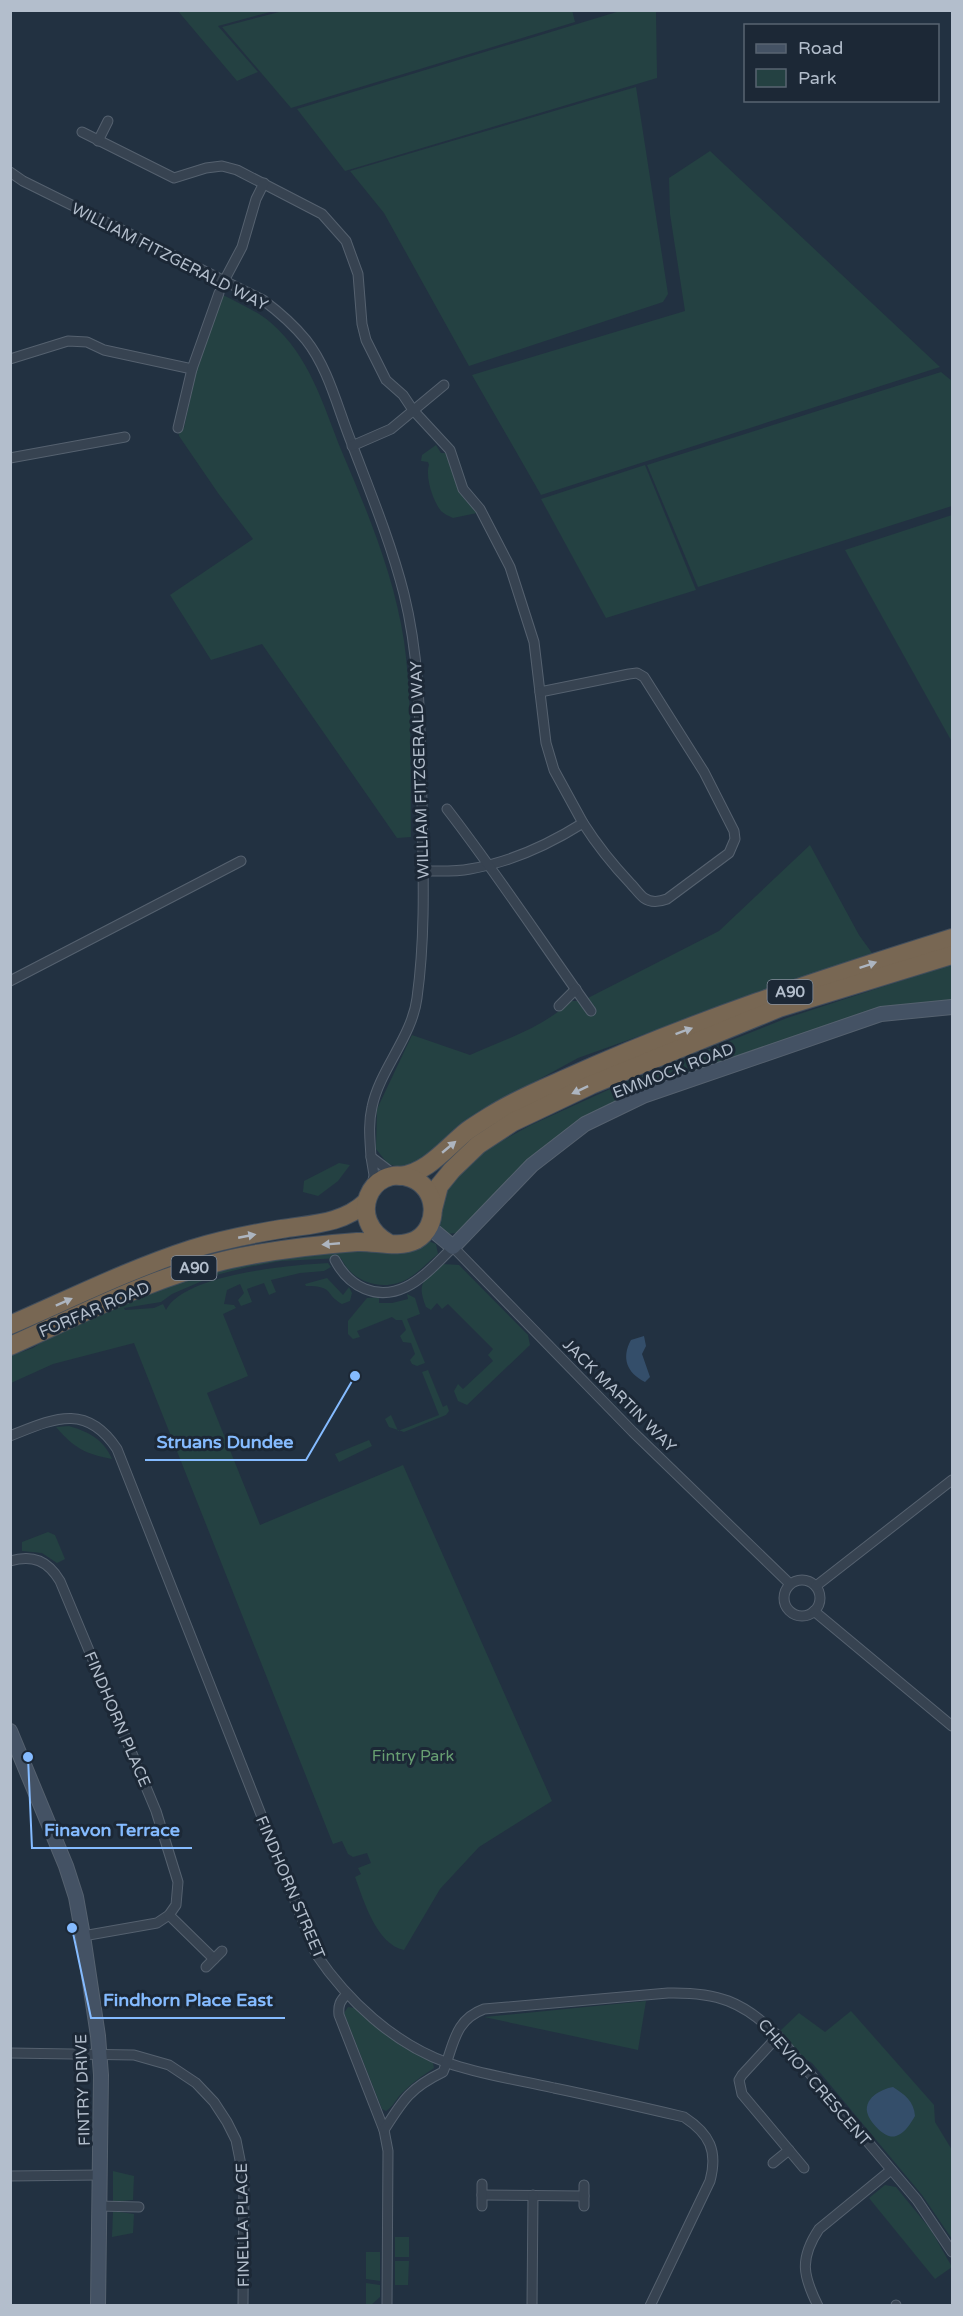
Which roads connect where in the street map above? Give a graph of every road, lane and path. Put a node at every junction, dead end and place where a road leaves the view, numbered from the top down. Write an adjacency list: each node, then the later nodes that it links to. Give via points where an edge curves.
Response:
1 (108, 121): 3 (street)
2 (82, 132): 3 (street)
3 (98, 141): 5 (street, via 174,178 222,166)
4 (10, 172): 6 (street, WILLIAM FITZGERALD WAY)
5 (264, 183): 6 (street, via 242,247); 11 (street, via 322,214 346,241 358,274 366,340 386,380)
6 (224, 281): 14 (street, WILLIAM FITZGERALD WAY, via 263,300 287,318 307,342 324,372)
7 (219, 293): 9 (street)
8 (10, 359): 9 (street, via 68,341 87,342 104,350)
9 (192, 369): 12 (street)
10 (444, 385): 11 (street)
11 (413, 410): 14 (street, via 391,429); 16 (street, via 450,450 462,489 480,509 510,567 534,642)
12 (178, 428)
13 (125, 437): 15 (street)
14 (352, 446): 21 (street, WILLIAM FITZGERALD WAY, via 389,543 414,647 419,695)
15 (10, 458)
16 (540, 692): 18 (street, via 546,743 554,770); 18 (street, via 629,674 644,677 704,772 735,839 729,853 660,902 644,898)
17 (447, 809): 20 (street)
18 (583, 823): 20 (street, via 549,845)
19 (241, 861): 24 (street)
20 (488, 865): 21 (street, via 468,870); 25 (street)
21 (423, 871): 29 (street, WILLIAM FITZGERALD WAY, via 424,918 416,1005 372,1105)
22 (952, 938): 30 (highway, A90, one-way to 22, via 411,1175 424,1167 493,1114 629,1051)
23 (952, 955): 32 (highway, A90, one-way to 32, via 779,1008 591,1085 513,1122 478,1145 452,1170 439,1186)
24 (10, 981)
25 (576, 989): 26 (street); 28 (street)
26 (558, 1006)
27 (952, 1007): 35 (street, EMMOCK ROAD, via 881,1014 638,1098 585,1124 532,1165)
28 (591, 1011)
29 (371, 1157): 30 (street); 31 (street, WILLIAM FITZGERALD WAY, via 374,1175)
30 (398, 1176): 31 (highway, A90, via 381,1181); 32 (highway, via 410,1178 427,1190)
31 (369, 1197): 34 (highway, via 366,1216 370,1228); 37 (highway, FORFAR ROAD / A90, one-way to 31, via 192,1249 332,1221 349,1215)
32 (433, 1209): 33 (highway, A90)
33 (429, 1227): 34 (highway, A90, via 412,1242); 35 (street, JACK MARTIN WAY)
34 (390, 1244): 38 (highway, FORFAR ROAD / A90, one-way to 38, via 360,1242 276,1250 190,1269)
35 (453, 1246): 36 (street, EMMOCK ROAD, via 414,1283 387,1292 365,1290 353,1284); 42 (street, JACK MARTIN WAY, via 633,1432)
36 (335, 1260)
37 (10, 1326)
38 (10, 1346)
39 (10, 1436): 52 (street, FINDHORN STREET, via 66,1417 96,1425 117,1449 316,1954)
40 (952, 1480): 43 (street)
41 (10, 1562): 47 (street, FINDHORN PLACE, via 35,1559 54,1570 60,1581 156,1811 178,1882 176,1905)
42 (790, 1584): 43 (street, via 802,1580); 44 (street, via 784,1593 788,1610 802,1616)
43 (816, 1586): 44 (street, via 820,1596)
44 (814, 1611): 45 (street)
45 (952, 1726)
46 (10, 1731): 48 (street, FINTRY DRIVE, via 66,1866)
47 (170, 1915): 48 (street, via 157,1923); 50 (street)
48 (83, 1936): 55 (street, FINTRY DRIVE)
49 (222, 1951): 50 (street)
50 (214, 1959): 51 (street)
51 (206, 1967)
52 (347, 1995): 56 (street, FINDHORN STREET, via 397,2036); 57 (street, via 340,2001 339,2015)
53 (778, 2036): 56 (street, CHEVIOT CRESCENT, via 760,2018 728,1999 668,1993 484,2009 461,2024); 58 (street, via 742,2075 740,2087); 61 (street, CHEVIOT CRESCENT)
54 (10, 2053): 55 (street, FINELLA PLACE)
55 (99, 2054): 62 (street, FINTRY DRIVE); 75 (street, FINELLA PLACE, via 134,2055 169,2065 196,2083 227,2122 236,2140 244,2180)
56 (447, 2062): 57 (street, via 442,2072 421,2083 405,2098); 78 (street, FINDHORN STREET, via 684,2117 698,2126 707,2139 714,2166)
57 (384, 2130): 76 (street, via 390,2178)
58 (789, 2150): 59 (street); 60 (street)
59 (773, 2163)
60 (804, 2168)
61 (891, 2170): 73 (street, CHEVIOT CRESCENT); 79 (street, via 819,2229 811,2241 805,2273)
62 (100, 2175): 63 (street); 70 (street, FINTRY DRIVE)
63 (10, 2176)
64 (482, 2184): 66 (street)
65 (584, 2185): 68 (street)
66 (482, 2194): 67 (street); 69 (street)
67 (533, 2195): 68 (street); 77 (street)
68 (584, 2196): 71 (street)
69 (482, 2205)
70 (99, 2206): 72 (street); 74 (street, FINTRY DRIVE)
71 (584, 2206)
72 (139, 2207)
73 (952, 2252)
74 (98, 2306)
75 (243, 2306)
76 (387, 2306)
77 (532, 2306)
78 (650, 2306)
79 (818, 2306)

